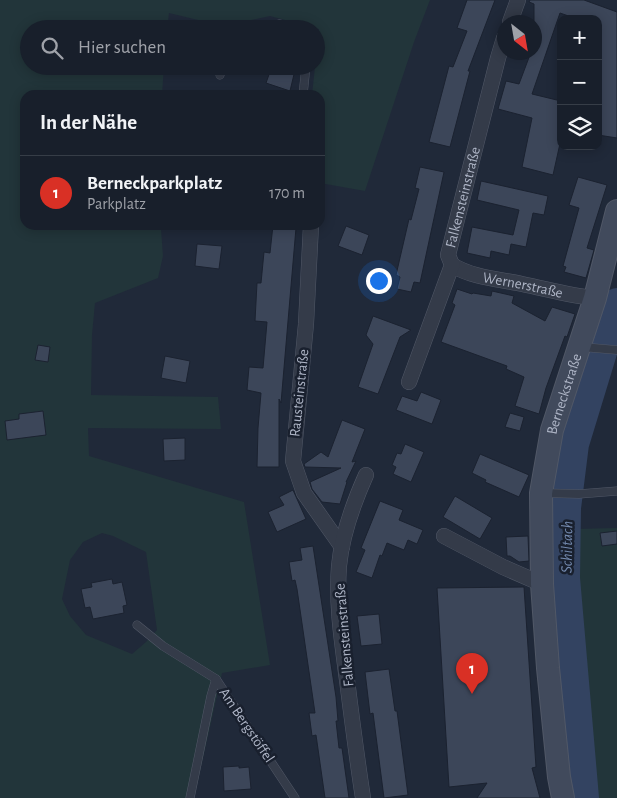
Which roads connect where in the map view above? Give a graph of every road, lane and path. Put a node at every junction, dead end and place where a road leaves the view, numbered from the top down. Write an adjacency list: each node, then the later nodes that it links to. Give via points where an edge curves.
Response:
1 (518, 0): 2 (street)
2 (513, 15)
3 (497, 60): 9 (street, Falkensteinstraße, via 448,255)
4 (305, 75): 5 (lane)
5 (304, 90)
6 (617, 210): 8 (main road, Berneckstraße)
7 (311, 230): 18 (street, Rausteinstraße, via 306,324 292,461 304,492)
8 (614, 233): 10 (main road, Berneckstraße)
9 (452, 265): 10 (street, Wernerstraße, via 470,274); 13 (street, Falkensteinstraße)
10 (595, 298): 11 (main road, Berneckstraße)
11 (585, 348): 12 (lane); 16 (main road, Berneckstraße, via 552,430)
12 (616, 350)
13 (409, 382)
14 (366, 475): 18 (street, Falkensteinstraße, via 347,523)
15 (617, 491): 16 (lane)
16 (547, 493): 19 (main road, Berneckstraße)
17 (444, 536): 19 (street)
18 (342, 547): 24 (street, Falkensteinstraße, via 338,600 340,632)
19 (542, 584): 25 (main road, Berneckstraße)
20 (137, 625): 21 (lane, via 163,646)
21 (216, 679): 22 (lane, Am Bergstöffel); 23 (lane, Am Bergstöffel)
22 (190, 798)
23 (295, 798)
24 (363, 798)
25 (563, 798)

